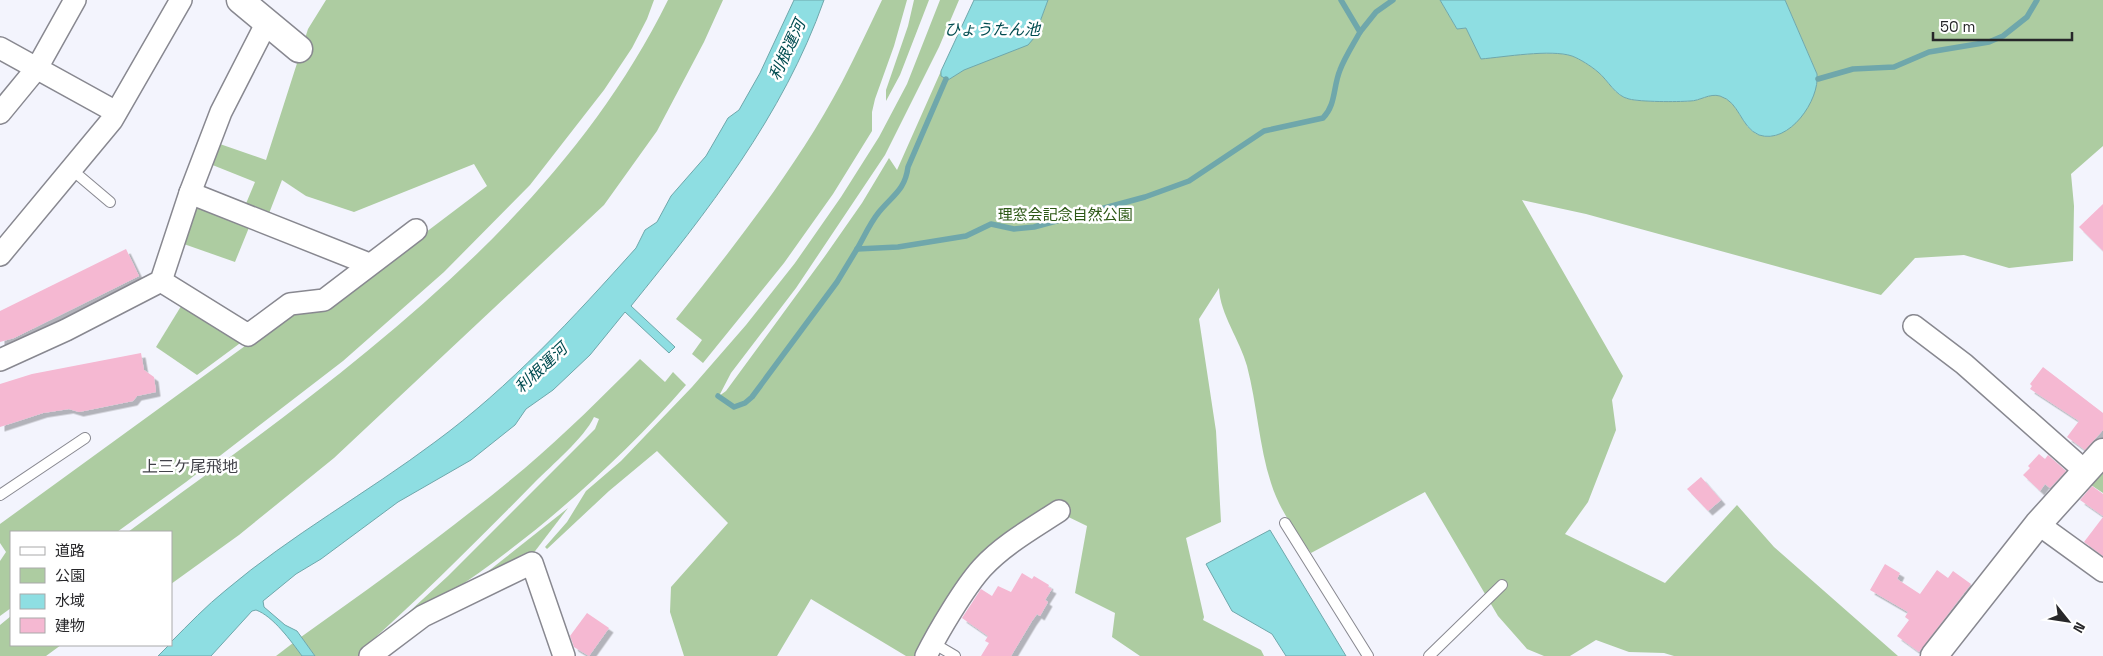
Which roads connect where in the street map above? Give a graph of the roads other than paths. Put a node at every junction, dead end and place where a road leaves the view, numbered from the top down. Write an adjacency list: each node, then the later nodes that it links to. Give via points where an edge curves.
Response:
1 (75, 0): 6 (street)
2 (181, 0): 7 (street)
3 (253, 7): 5 (street); 10 (street, via 221,112)
4 (0, 48): 6 (street)
5 (299, 49)
6 (37, 68): 7 (street); 8 (street)
7 (116, 112): 9 (street)
8 (0, 113)
9 (71, 169): 11 (lane); 13 (street)
10 (190, 193): 14 (street); 15 (street)
11 (110, 202)
12 (416, 230): 14 (street)
13 (0, 255)
14 (369, 264): 15 (street, via 324,300 290,304 248,335)
15 (161, 281): 17 (street)
16 (1914, 326): 20 (street, via 1964,364)
17 (0, 360)
18 (85, 438): 21 (lane)
19 (2103, 452): 20 (street)
20 (2085, 471): 24 (street)
21 (0, 495)
22 (1059, 511): 27 (street, via 982,567)
23 (1285, 523): 31 (lane)
24 (2038, 524): 25 (street); 33 (street)
25 (2103, 571)
26 (1502, 586): 32 (lane)
27 (930, 649): 30 (lane)
28 (370, 656): 29 (street, via 424,616 532,563)
29 (564, 656)
30 (955, 656)
31 (1368, 656)
32 (1429, 656)
33 (1934, 656)

